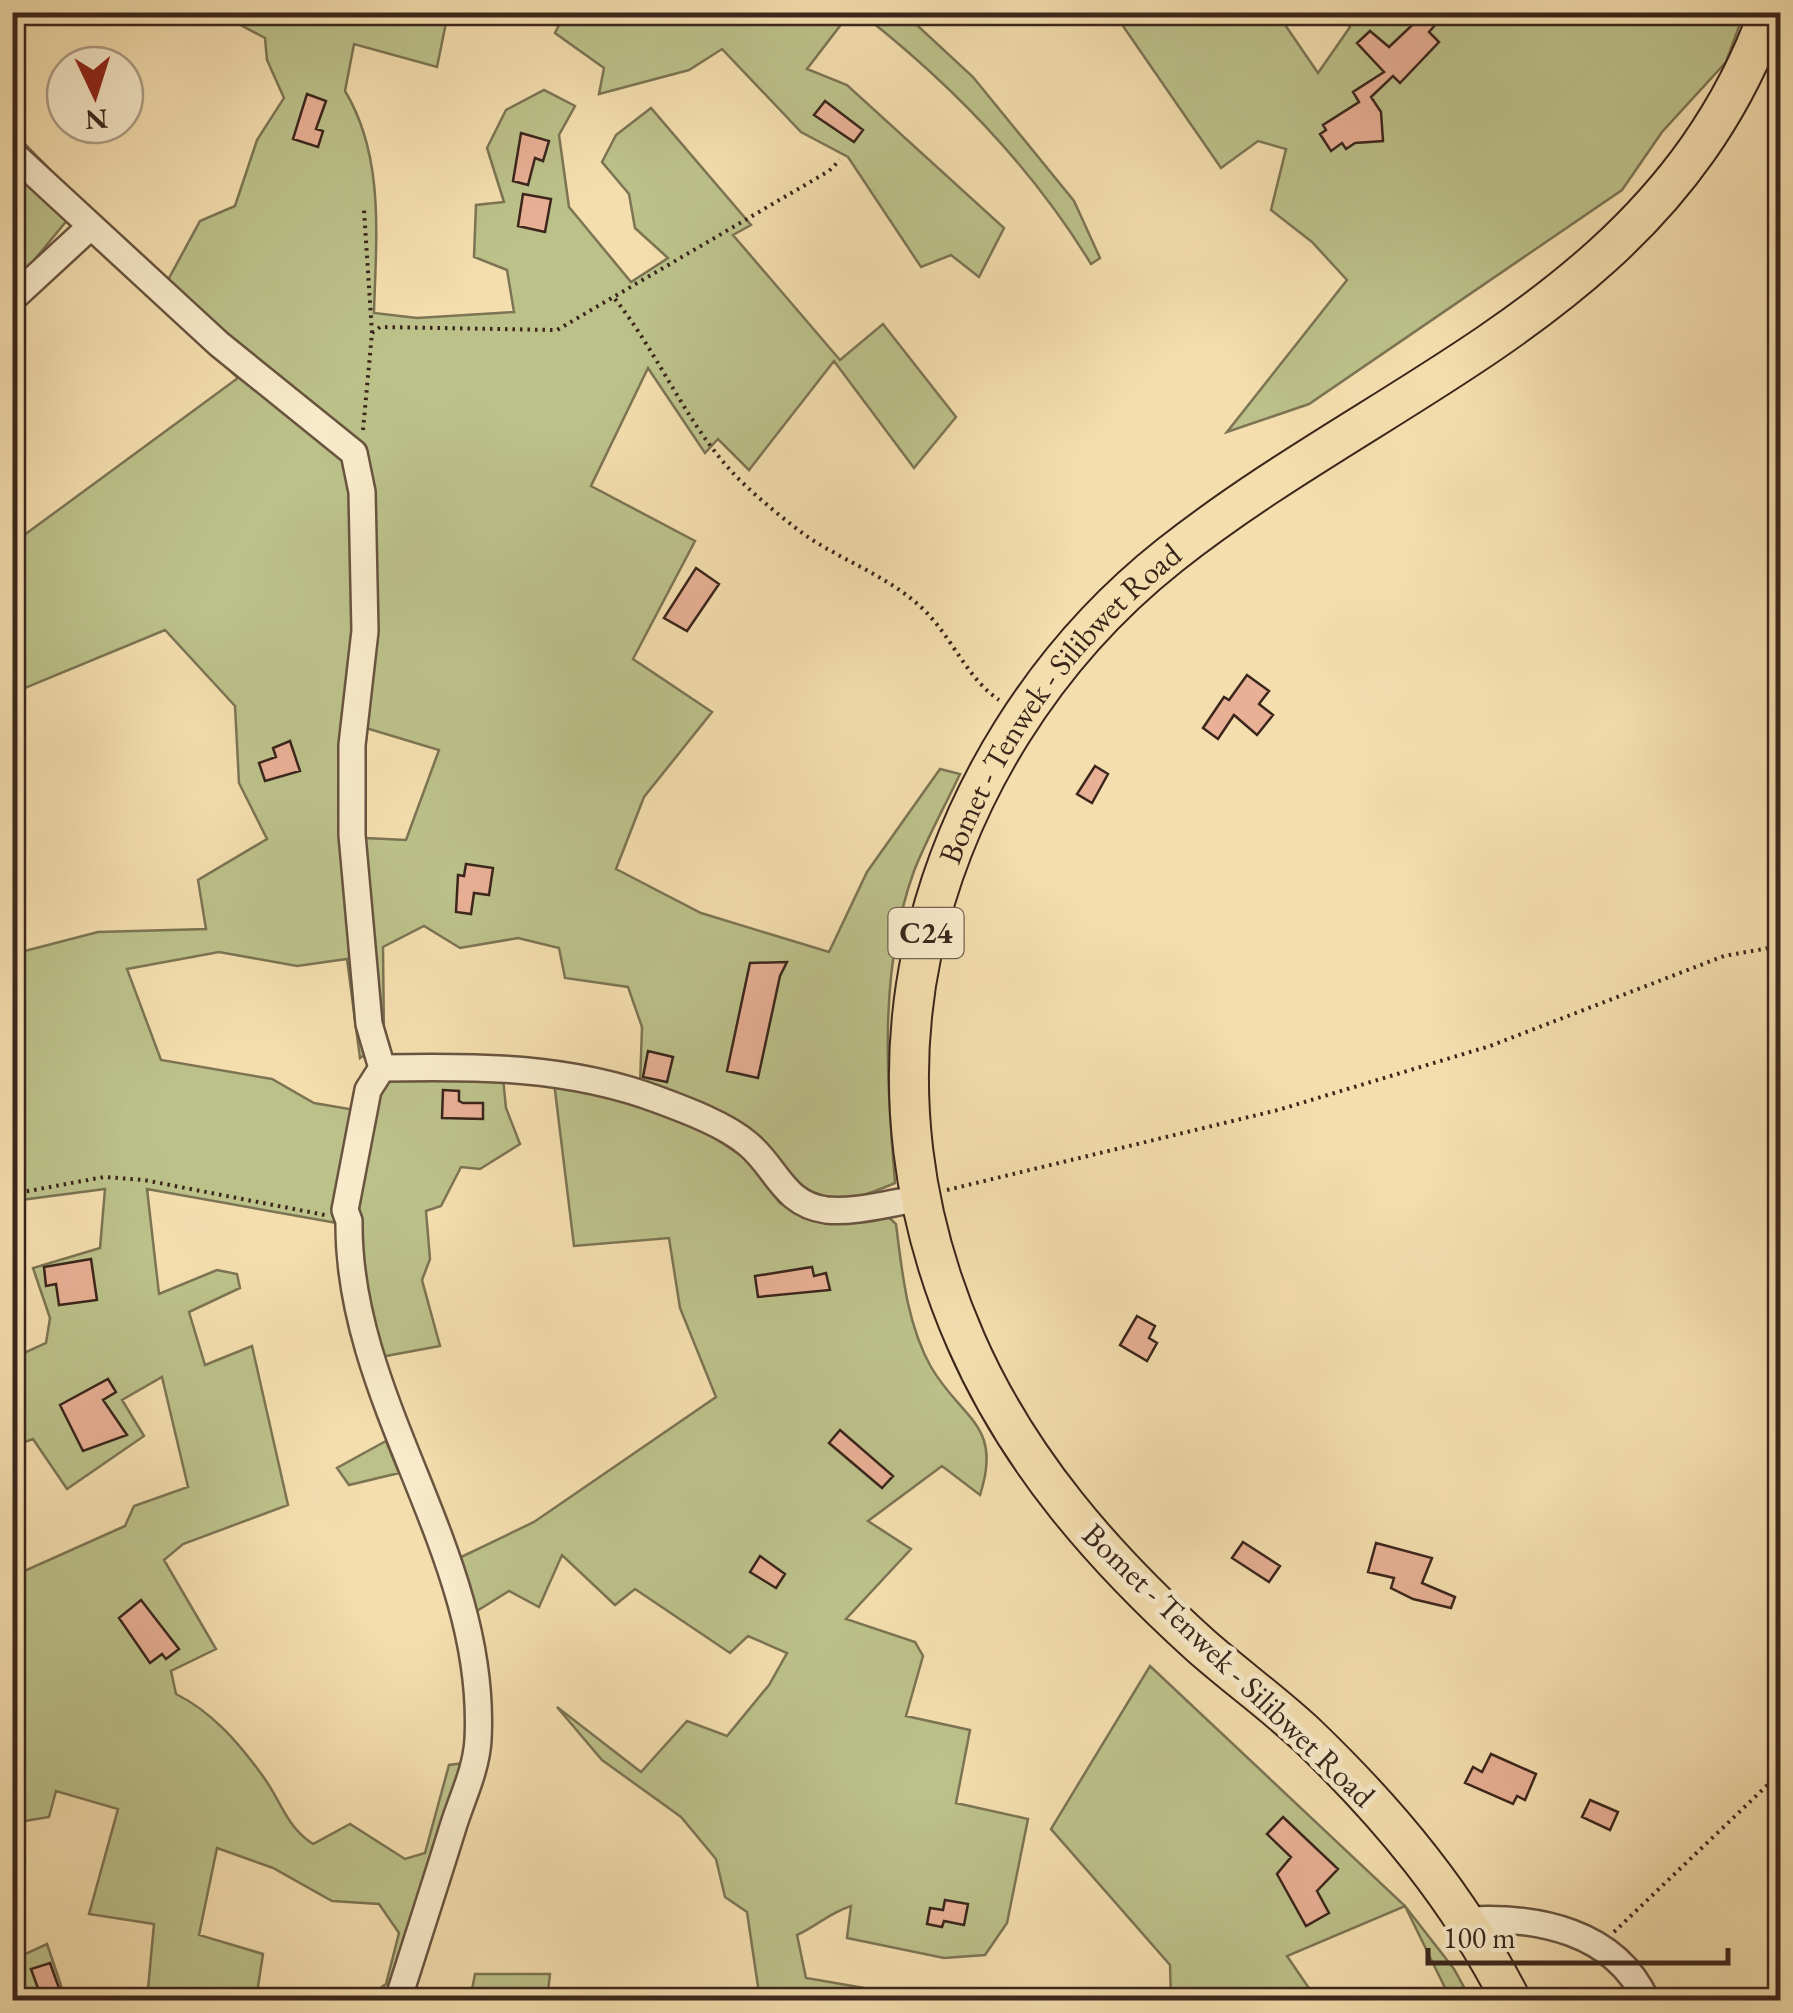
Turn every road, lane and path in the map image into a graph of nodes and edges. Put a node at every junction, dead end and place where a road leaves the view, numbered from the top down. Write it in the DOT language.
graph roads {
  1 [pos="1769,29"];
  2 [pos="12,153"];
  3 [pos="840,160"];
  4 [pos="364,210"];
  5 [pos="90,227"];
  6 [pos="12,299"];
  7 [pos="615,299"];
  8 [pos="372,333"];
  9 [pos="354,453"];
  10 [pos="1022,715"];
  11 [pos="1780,946"];
  12 [pos="382,1068"];
  13 [pos="12,1194"];
  14 [pos="917,1199"];
  15 [pos="350,1221"];
  16 [pos="1780,1773"];
  17 [pos="1467,1920"];
  18 [pos="1602,1943"];
  19 [pos="398,2000"];
  20 [pos="1510,2000"];
  21 [pos="1646,2000"];
  1 -- 10 [label="main road, Bomet - Tenwek - Silibwet Road / C24"];
  2 -- 5 [label="street"];
  3 -- 7 [label="path"];
  4 -- 8 [label="path"];
  5 -- 6 [label="street"];
  5 -- 9 [label="street"];
  7 -- 8 [label="path"];
  7 -- 10 [label="path"];
  8 -- 9 [label="path"];
  9 -- 12 [label="street"];
  10 -- 14 [label="main road, Bomet - Tenwek - Silibwet Road / C24"];
  11 -- 14 [label="path"];
  12 -- 14 [label="street"];
  12 -- 15 [label="street"];
  13 -- 15 [label="path"];
  14 -- 17 [label="main road, Bomet - Tenwek - Silibwet Road / C24"];
  15 -- 19 [label="street"];
  16 -- 18 [label="path"];
  17 -- 18 [label="street"];
  17 -- 20 [label="main road, Bomet - Tenwek - Silibwet Road / C24"];
  18 -- 21 [label="street"];
}
